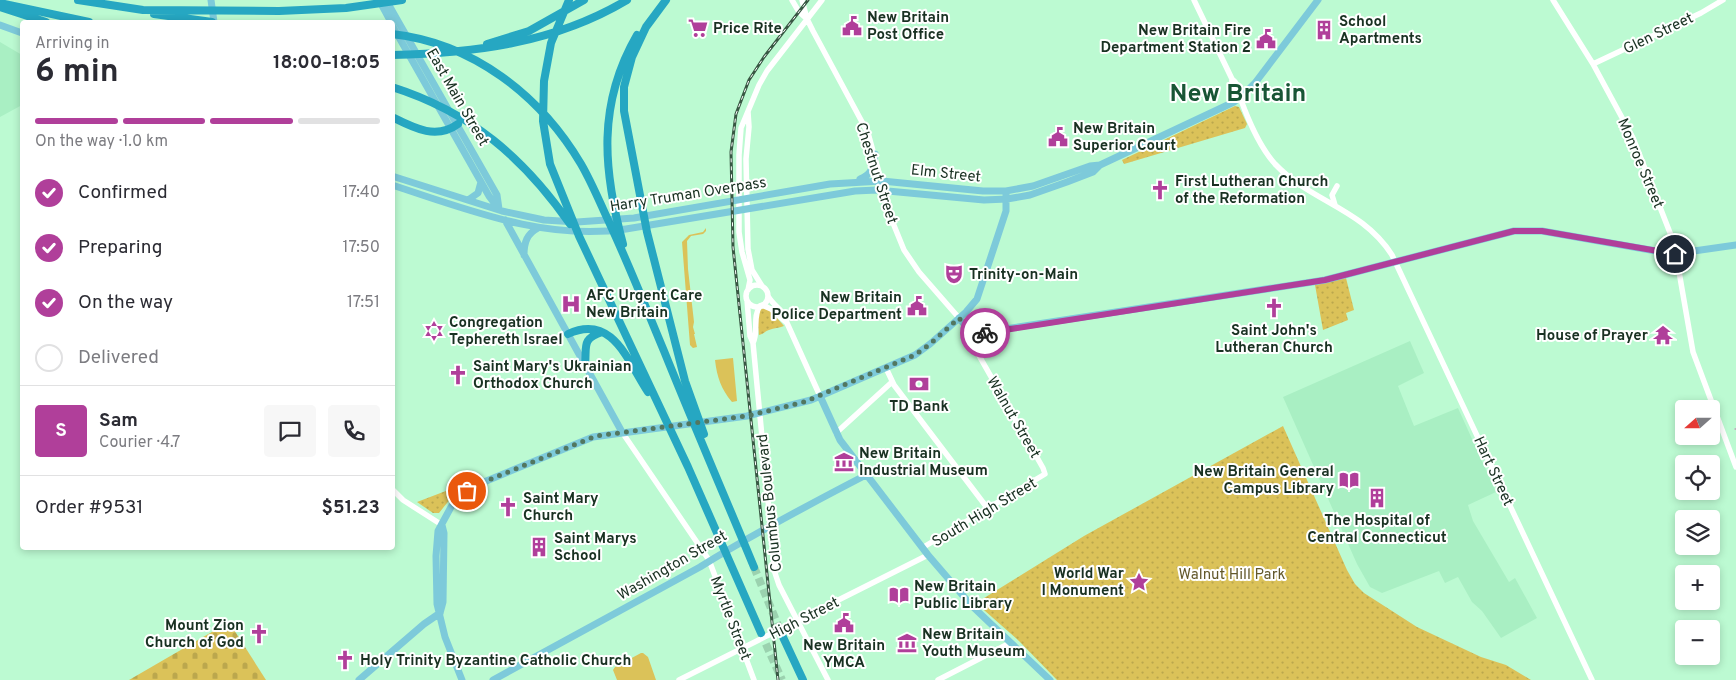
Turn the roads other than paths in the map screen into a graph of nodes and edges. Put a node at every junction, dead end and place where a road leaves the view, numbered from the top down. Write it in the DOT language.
graph roads {
  1 [pos="78,0"];
  2 [pos="211,0"];
  3 [pos="378,0"];
  4 [pos="386,0"];
  5 [pos="402,0"];
  6 [pos="569,0"];
  7 [pos="584,0"];
  8 [pos="627,0"];
  9 [pos="664,0"];
  10 [pos="792,0"];
  11 [pos="802,0"];
  12 [pos="822,0"];
  13 [pos="1194,0"];
  14 [pos="1318,0"];
  15 [pos="1553,0"];
  16 [pos="1723,0"];
  17 [pos="0,3"];
  18 [pos="0,7"];
  19 [pos="137,10"];
  20 [pos="389,11"];
  21 [pos="807,19"];
  22 [pos="40,20"];
  23 [pos="80,20"];
  24 [pos="195,20"];
  25 [pos="213,20"];
  26 [pos="391,20"];
  27 [pos="0,25"];
  28 [pos="395,29"];
  29 [pos="20,31"];
  30 [pos="395,34"];
  31 [pos="454,52"];
  32 [pos="395,56"];
  33 [pos="1593,64"];
  34 [pos="395,88"];
  35 [pos="1240,98"];
  36 [pos="748,111"];
  37 [pos="395,118"];
  38 [pos="456,126"];
  39 [pos="874,154"];
  40 [pos="395,177"];
  41 [pos="882,181"];
  42 [pos="481,182"];
  43 [pos="855,182"];
  44 [pos="395,186"];
  45 [pos="1337,186"];
  46 [pos="1037,188"];
  47 [pos="885,190"];
  48 [pos="974,190"];
  49 [pos="1006,191"];
  50 [pos="959,197"];
  51 [pos="1007,199"];
  52 [pos="468,200"];
  53 [pos="1336,205"];
  54 [pos="500,210"];
  55 [pos="644,216"];
  56 [pos="506,221"];
  57 [pos="747,222"];
  58 [pos="645,225"];
  59 [pos="739,225"];
  60 [pos="538,228"];
  61 [pos="579,236"];
  62 [pos="1736,245"];
  63 [pos="1676,254"];
  64 [pos="524,255"];
  65 [pos="1396,262"];
  66 [pos="629,265"];
  67 [pos="762,286"];
  68 [pos="748,290"];
  69 [pos="768,296"];
  70 [pos="747,300"];
  71 [pos="761,306"];
  72 [pos="959,318"];
  73 [pos="787,322"];
  74 [pos="602,332"];
  75 [pos="972,332"];
  76 [pos="568,334"];
  77 [pos="753,343"];
  78 [pos="585,365"];
  79 [pos="886,368"];
  80 [pos="892,382"];
  81 [pos="820,396"];
  82 [pos="658,404"];
  83 [pos="760,413"];
  84 [pos="622,432"];
  85 [pos="836,433"];
  86 [pos="712,468"];
  87 [pos="1736,468"];
  88 [pos="1044,474"];
  89 [pos="866,475"];
  90 [pos="395,492"];
  91 [pos="988,509"];
  92 [pos="442,524"];
  93 [pos="770,526"];
  94 [pos="922,548"];
  95 [pos="928,556"];
  96 [pos="709,560"];
  97 [pos="754,567"];
  98 [pos="440,613"];
  99 [pos="798,621"];
  100 [pos="761,633"];
  101 [pos="782,635"];
  102 [pos="1010,643"];
  103 [pos="742,648"];
  104 [pos="359,680"];
  105 [pos="462,680"];
  106 [pos="493,680"];
  107 [pos="679,680"];
  108 [pos="754,680"];
  109 [pos="803,680"];
  110 [pos="828,680"];
  111 [pos="938,680"];
  112 [pos="1050,680"];
  113 [pos="1592,680"];
  1 -- 19 [label="highway"];
  2 -- 25 [label="main road"];
  3 -- 20 [label="main road, East Main Street"];
  4 -- 20 [label="main road, East Main Street"];
  5 -- 19 [label="highway"];
  6 -- 61 [label="highway"];
  7 -- 31 [label="highway"];
  8 -- 31 [label="highway"];
  9 -- 55 [label="highway"];
  9 -- 66 [label="highway"];
  10 -- 21 [label="street, Chestnut Street"];
  11 -- 21 [label="street, Chestnut Street"];
  12 -- 21 [label="street"];
  13 -- 35 [label="street, Hart Street"];
  14 -- 35 [label="main road"];
  15 -- 33 [label="street, Monroe Street"];
  16 -- 33 [label="street, Glen Street"];
  17 -- 23 [label="highway"];
  18 -- 22 [label="highway"];
  19 -- 24 [label="highway"];
  20 -- 26 [label="main road, East Main Street"];
  20 -- 38 [label="main road, East Main Street"];
  21 -- 36 [label="street"];
  21 -- 39 [label="street, Chestnut Street"];
  27 -- 29 [label="main road"];
  28 -- 38 [label="main road, East Main Street"];
  30 -- 66 [label="highway"];
  31 -- 32 [label="highway"];
  33 -- 63 [label="street, Monroe Street"];
  34 -- 61 [label="highway"];
  35 -- 46 [label="main road"];
  35 -- 53 [label="street, Hart Street"];
  36 -- 57 [label="street"];
  36 -- 59 [label="street"];
  37 -- 38 [label="highway"];
  38 -- 42 [label="main road, East Main Street"];
  38 -- 54 [label="main road, East Main Street"];
  39 -- 41 [label="street, Chestnut Street"];
  39 -- 43 [label="main road"];
  40 -- 52 [label="main road, Harry Truman Overpass"];
  41 -- 43 [label="main road, Harry Truman Overpass"];
  41 -- 47 [label="street, Chestnut Street"];
  41 -- 48 [label="main road, Elm Street"];
  42 -- 52 [label="main road"];
  42 -- 54 [label="main road, East Main Street"];
  43 -- 55 [label="main road, Harry Truman Overpass"];
  44 -- 56 [label="main road, Harry Truman Overpass"];
  45 -- 53 [label="street"];
  46 -- 49 [label="main road, Elm Street"];
  46 -- 51 [label="main road, Elm Street"];
  47 -- 50 [label="main road, Elm Street"];
  47 -- 58 [label="main road, Harry Truman Overpass"];
  47 -- 72 [label="street, Chestnut Street"];
  48 -- 49 [label="main road, Elm Street"];
  48 -- 50 [label="main road"];
  49 -- 51 [label="main road"];
  50 -- 51 [label="main road, Elm Street"];
  51 -- 72 [label="main road"];
  52 -- 54 [label="main road, Harry Truman Overpass"];
  53 -- 65 [label="street, Hart Street"];
  54 -- 55 [label="main road, Harry Truman Overpass"];
  54 -- 56 [label="main road, East Main Street"];
  55 -- 58 [label="highway"];
  56 -- 60 [label="main road, Harry Truman Overpass"];
  56 -- 64 [label="main road, East Main Street"];
  57 -- 59 [label="street"];
  57 -- 67 [label="street"];
  58 -- 60 [label="main road, Harry Truman Overpass"];
  58 -- 86 [label="highway"];
  59 -- 68 [label="street"];
  60 -- 64 [label="main road"];
  61 -- 82 [label="highway"];
  62 -- 63 [label="main road"];
  63 -- 65 [label="main road"];
  63 -- 87 [label="street, Monroe Street"];
  64 -- 76 [label="main road, East Main Street"];
  65 -- 75 [label="main road"];
  65 -- 113 [label="street, Hart Street"];
  66 -- 86 [label="highway"];
  67 -- 68 [label="street"];
  67 -- 69 [label="street"];
  68 -- 70 [label="street"];
  69 -- 71 [label="street"];
  69 -- 73 [label="street"];
  70 -- 71 [label="street"];
  70 -- 77 [label="street, Columbus Boulevard"];
  71 -- 73 [label="street"];
  71 -- 77 [label="street, Columbus Boulevard"];
  72 -- 75 [label="main road"];
  72 -- 79 [label="main road"];
  73 -- 81 [label="street"];
  74 -- 76 [label="highway"];
  74 -- 78 [label="highway"];
  74 -- 82 [label="highway"];
  75 -- 88 [label="street, Walnut Street"];
  76 -- 78 [label="main road, East Main Street"];
  77 -- 83 [label="street, Columbus Boulevard"];
  78 -- 84 [label="main road, East Main Street"];
  79 -- 80 [label="street"];
  79 -- 81 [label="main road"];
  80 -- 85 [label="street"];
  80 -- 91 [label="street"];
  81 -- 83 [label="main road"];
  81 -- 85 [label="main road"];
  82 -- 100 [label="highway"];
  83 -- 84 [label="main road"];
  83 -- 93 [label="street, Columbus Boulevard"];
  84 -- 92 [label="main road"];
  84 -- 96 [label="street, Myrtle Street"];
  85 -- 89 [label="main road"];
  86 -- 97 [label="highway"];
  88 -- 91 [label="street, South High Street"];
  89 -- 93 [label="main road, Washington Street"];
  89 -- 94 [label="main road"];
  90 -- 92 [label="street"];
  91 -- 94 [label="street, South High Street"];
  92 -- 98 [label="main road"];
  93 -- 96 [label="main road, Washington Street"];
  93 -- 99 [label="street, Columbus Boulevard"];
  94 -- 95 [label="main road"];
  95 -- 99 [label="street, High Street"];
  95 -- 102 [label="main road"];
  96 -- 103 [label="street, Myrtle Street"];
  96 -- 106 [label="main road, Washington Street"];
  98 -- 104 [label="main road"];
  98 -- 105 [label="main road"];
  99 -- 103 [label="street, High Street"];
  99 -- 110 [label="street, Columbus Boulevard"];
  101 -- 109 [label="highway"];
  102 -- 111 [label="street"];
  102 -- 112 [label="main road"];
  103 -- 107 [label="street, High Street"];
  103 -- 108 [label="street, Myrtle Street"];
}
